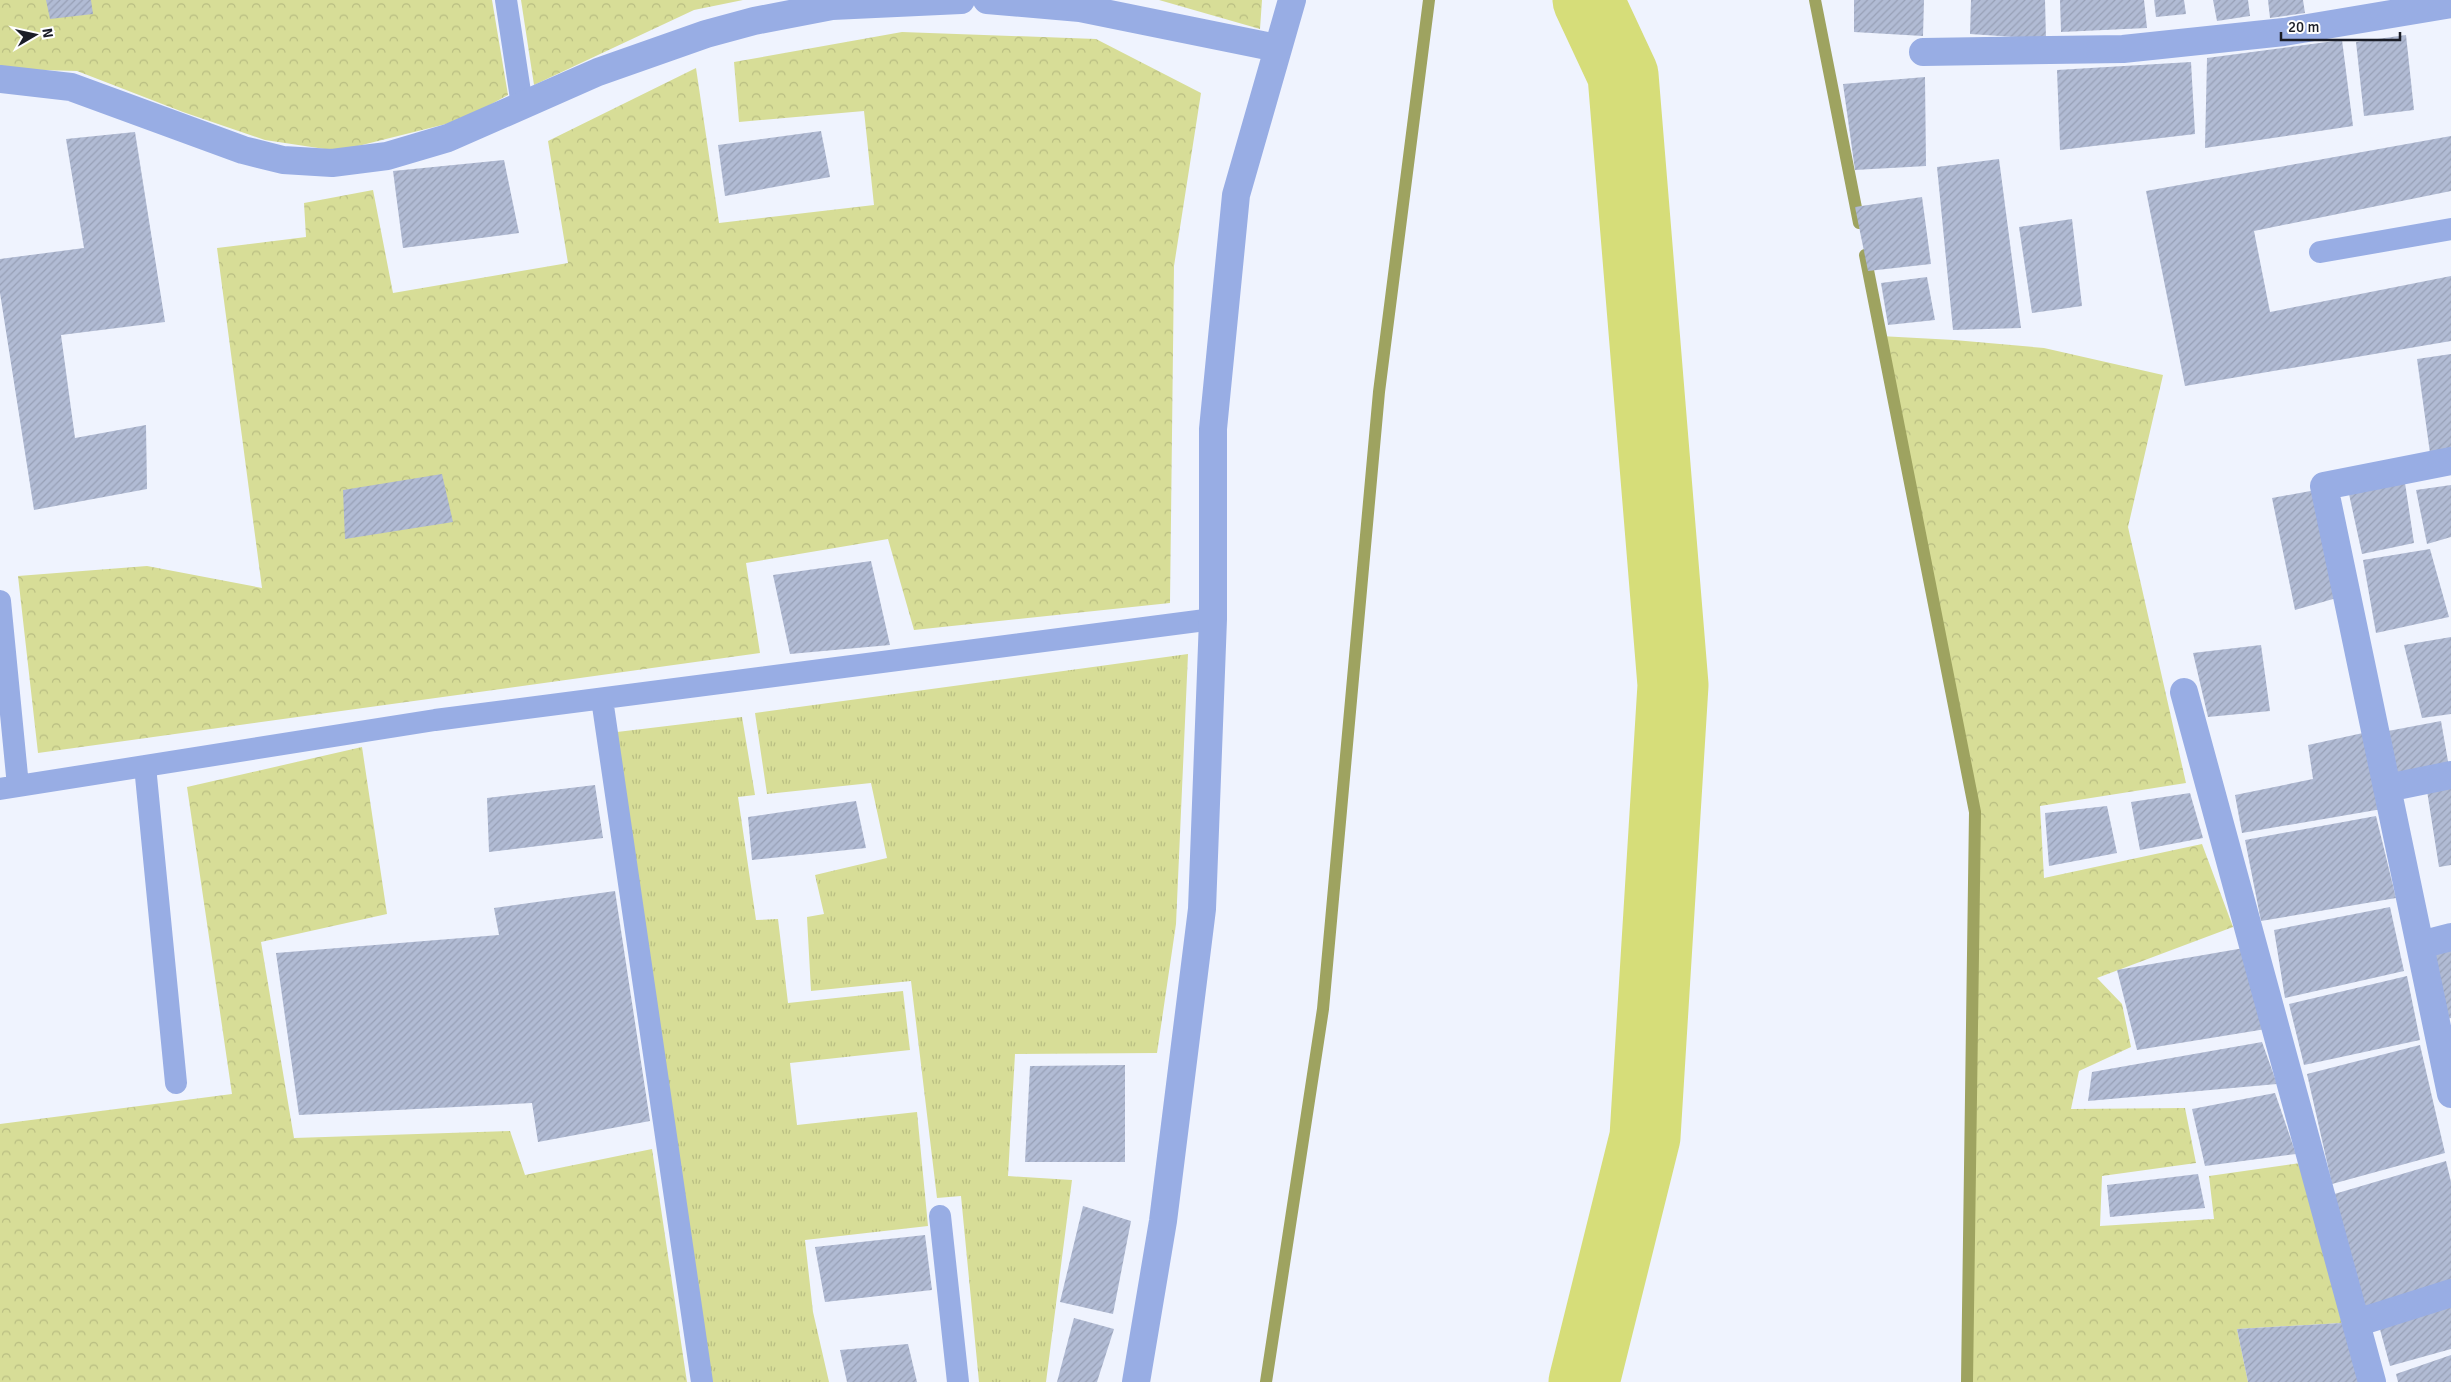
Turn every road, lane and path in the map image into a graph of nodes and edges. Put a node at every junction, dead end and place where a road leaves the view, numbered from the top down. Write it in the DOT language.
graph roads {
  1 [pos="506,0"];
  2 [pos="962,0"];
  3 [pos="987,0"];
  4 [pos="1292,0"];
  5 [pos="2451,4"];
  6 [pos="1277,48"];
  7 [pos="1923,52"];
  8 [pos="0,79"];
  9 [pos="522,105"];
  10 [pos="2451,229"];
  11 [pos="2320,252"];
  12 [pos="2451,461"];
  13 [pos="0,601"];
  14 [pos="1213,619"];
  15 [pos="2184,692"];
  16 [pos="602,699"];
  17 [pos="145,766"];
  18 [pos="2451,775"];
  19 [pos="9,788"];
  20 [pos="2387,788"];
  21 [pos="2451,937"];
  22 [pos="2420,944"];
  23 [pos="176,1083"];
  24 [pos="2451,1094"];
  25 [pos="940,1216"];
  26 [pos="2451,1293"];
  27 [pos="2356,1323"];
  28 [pos="702,1382"];
  29 [pos="958,1382"];
  30 [pos="1136,1382"];
  31 [pos="2372,1382"];
  1 -- 9 [label="lane"];
  2 -- 9 [label="street"];
  3 -- 6 [label="street"];
  4 -- 6 [label="street"];
  5 -- 7 [label="street"];
  6 -- 14 [label="street"];
  8 -- 9 [label="street"];
  10 -- 11 [label="lane"];
  12 -- 20 [label="street"];
  13 -- 19 [label="lane"];
  14 -- 16 [label="lane"];
  14 -- 30 [label="street"];
  15 -- 27 [label="street"];
  16 -- 17 [label="lane"];
  16 -- 28 [label="lane"];
  17 -- 19 [label="lane"];
  17 -- 23 [label="lane"];
  18 -- 20 [label="street"];
  20 -- 22 [label="street"];
  21 -- 22 [label="street"];
  22 -- 24 [label="street"];
  25 -- 29 [label="lane"];
  26 -- 27 [label="street"];
  27 -- 31 [label="street"];
}
